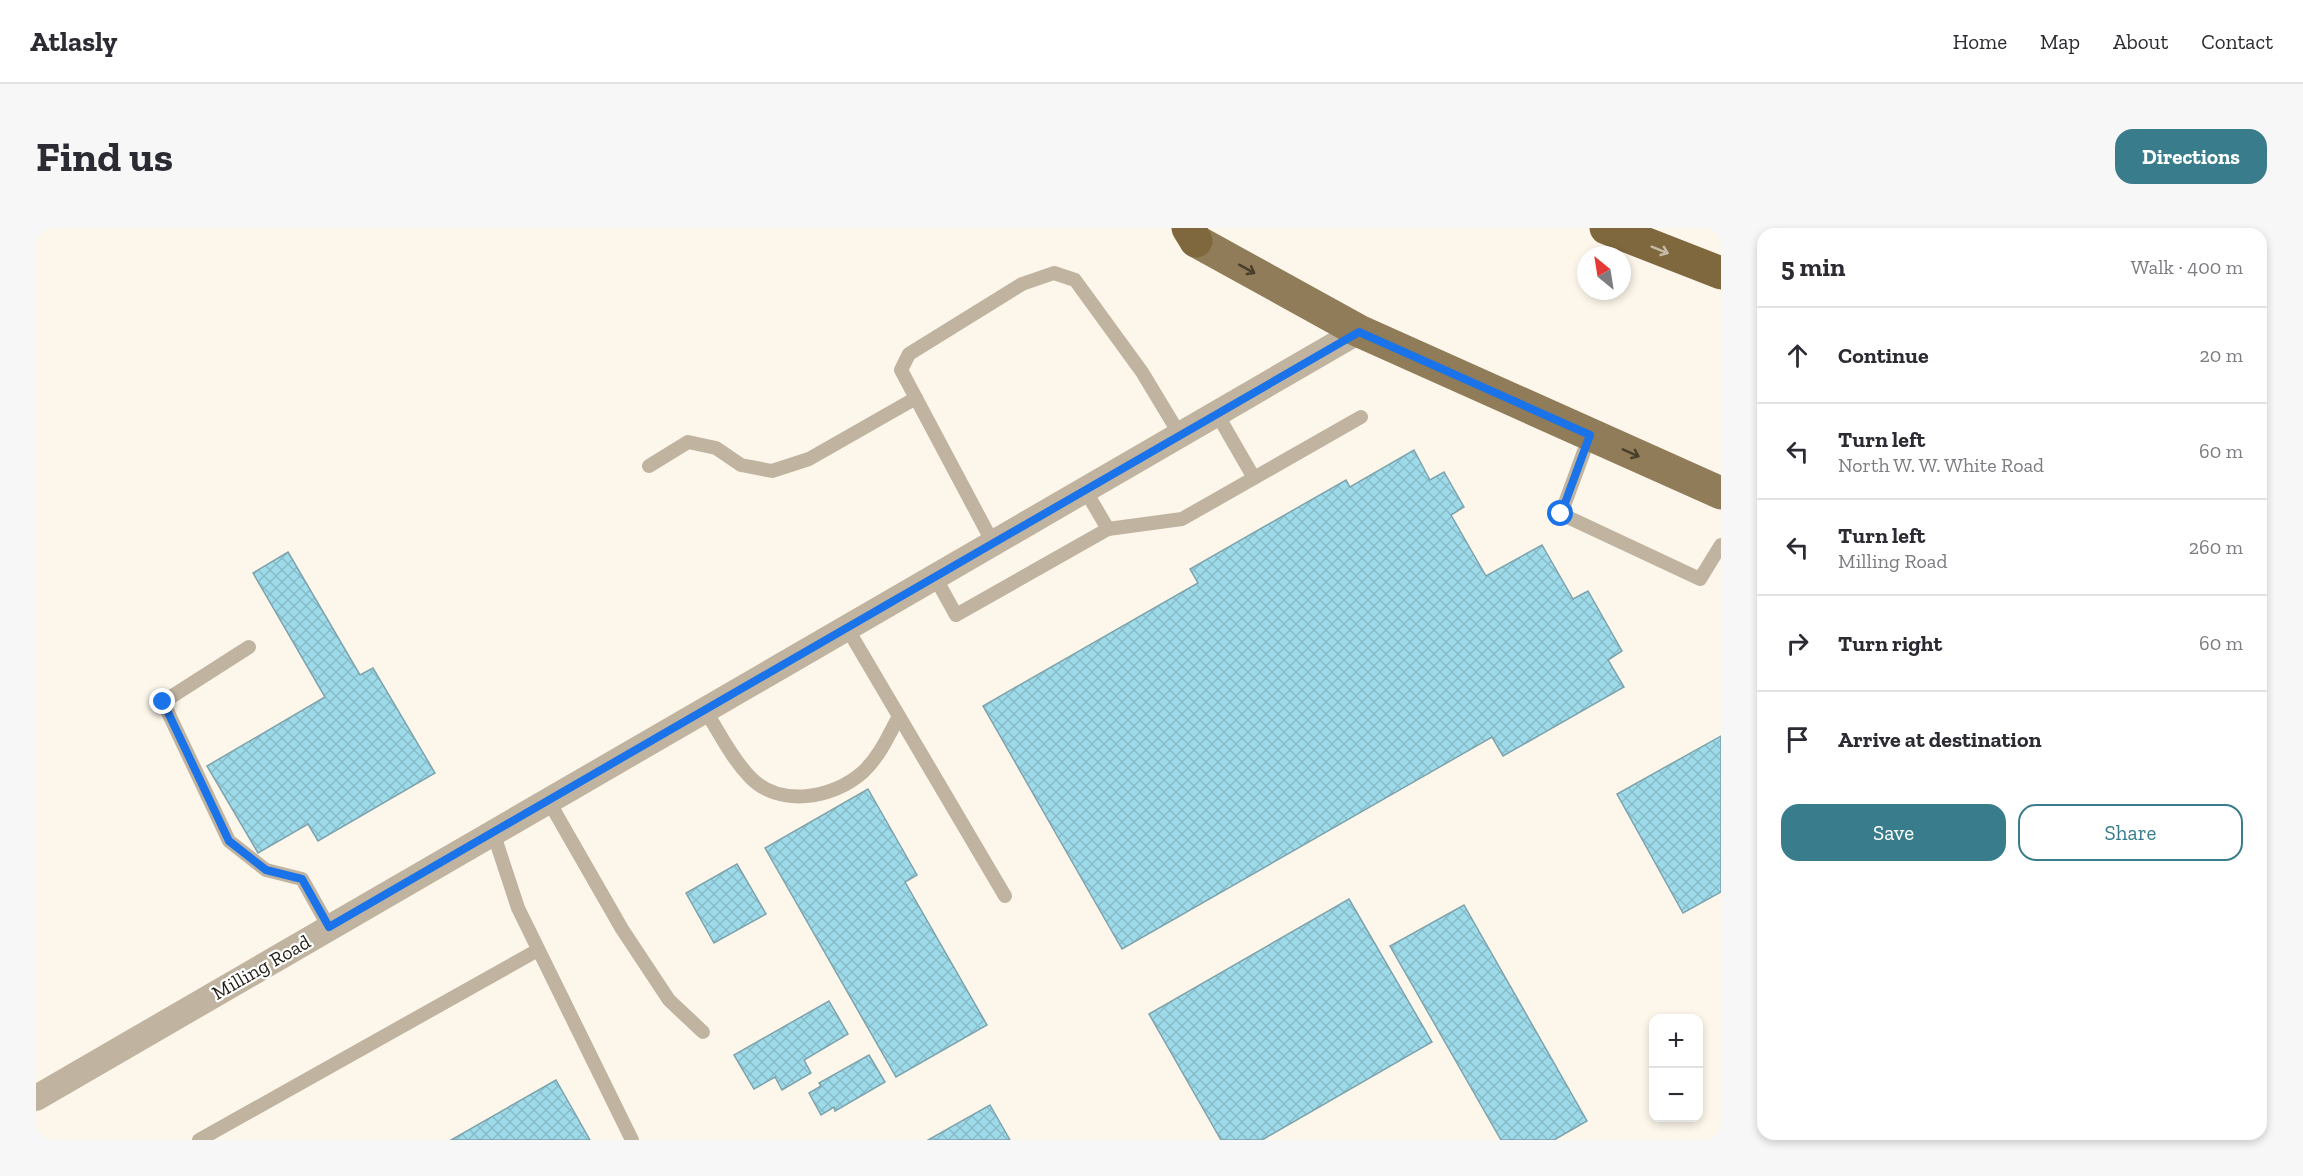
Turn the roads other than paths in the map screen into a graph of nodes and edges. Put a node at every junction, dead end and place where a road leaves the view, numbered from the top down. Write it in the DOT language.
graph roads {
  1 [pos="1606,228"];
  2 [pos="1192,235"];
  3 [pos="1721,273"];
  4 [pos="1359,332"];
  5 [pos="916,398"];
  6 [pos="1217,414"];
  7 [pos="1361,417"];
  8 [pos="1180,435"];
  9 [pos="1590,435"];
  10 [pos="649,466"];
  11 [pos="1254,478"];
  12 [pos="1085,490"];
  13 [pos="1721,493"];
  14 [pos="1108,529"];
  15 [pos="993,543"];
  16 [pos="1721,545"];
  17 [pos="934,577"];
  18 [pos="847,628"];
  19 [pos="249,647"];
  20 [pos="705,710"];
  21 [pos="898,718"];
  22 [pos="548,800"];
  23 [pos="493,832"];
  24 [pos="1005,896"];
  25 [pos="329,927"];
  26 [pos="538,950"];
  27 [pos="703,1032"];
  28 [pos="38,1094"];
  29 [pos="199,1140"];
  30 [pos="632,1140"];
  1 -- 3 [label="highway, one-way"];
  2 -- 4 [label="main road, one-way"];
  4 -- 6 [label="street, Milling Road"];
  4 -- 9 [label="main road"];
  5 -- 8 [label="lane"];
  5 -- 10 [label="lane"];
  5 -- 15 [label="lane"];
  6 -- 8 [label="street, Milling Road"];
  6 -- 11 [label="lane"];
  7 -- 11 [label="lane"];
  8 -- 12 [label="street, Milling Road"];
  9 -- 13 [label="main road, one-way"];
  9 -- 16 [label="lane"];
  11 -- 14 [label="lane"];
  12 -- 14 [label="lane"];
  12 -- 15 [label="street, Milling Road"];
  14 -- 17 [label="lane"];
  15 -- 17 [label="street, Milling Road"];
  17 -- 18 [label="street, Milling Road"];
  18 -- 20 [label="street, Milling Road"];
  18 -- 21 [label="lane"];
  19 -- 25 [label="lane"];
  20 -- 21 [label="lane"];
  20 -- 22 [label="street, Milling Road"];
  21 -- 24 [label="lane"];
  22 -- 23 [label="street, Milling Road"];
  22 -- 27 [label="lane"];
  23 -- 25 [label="street, Milling Road"];
  23 -- 26 [label="lane"];
  25 -- 28 [label="street, Milling Road"];
  26 -- 29 [label="lane"];
  26 -- 30 [label="lane"];
}
